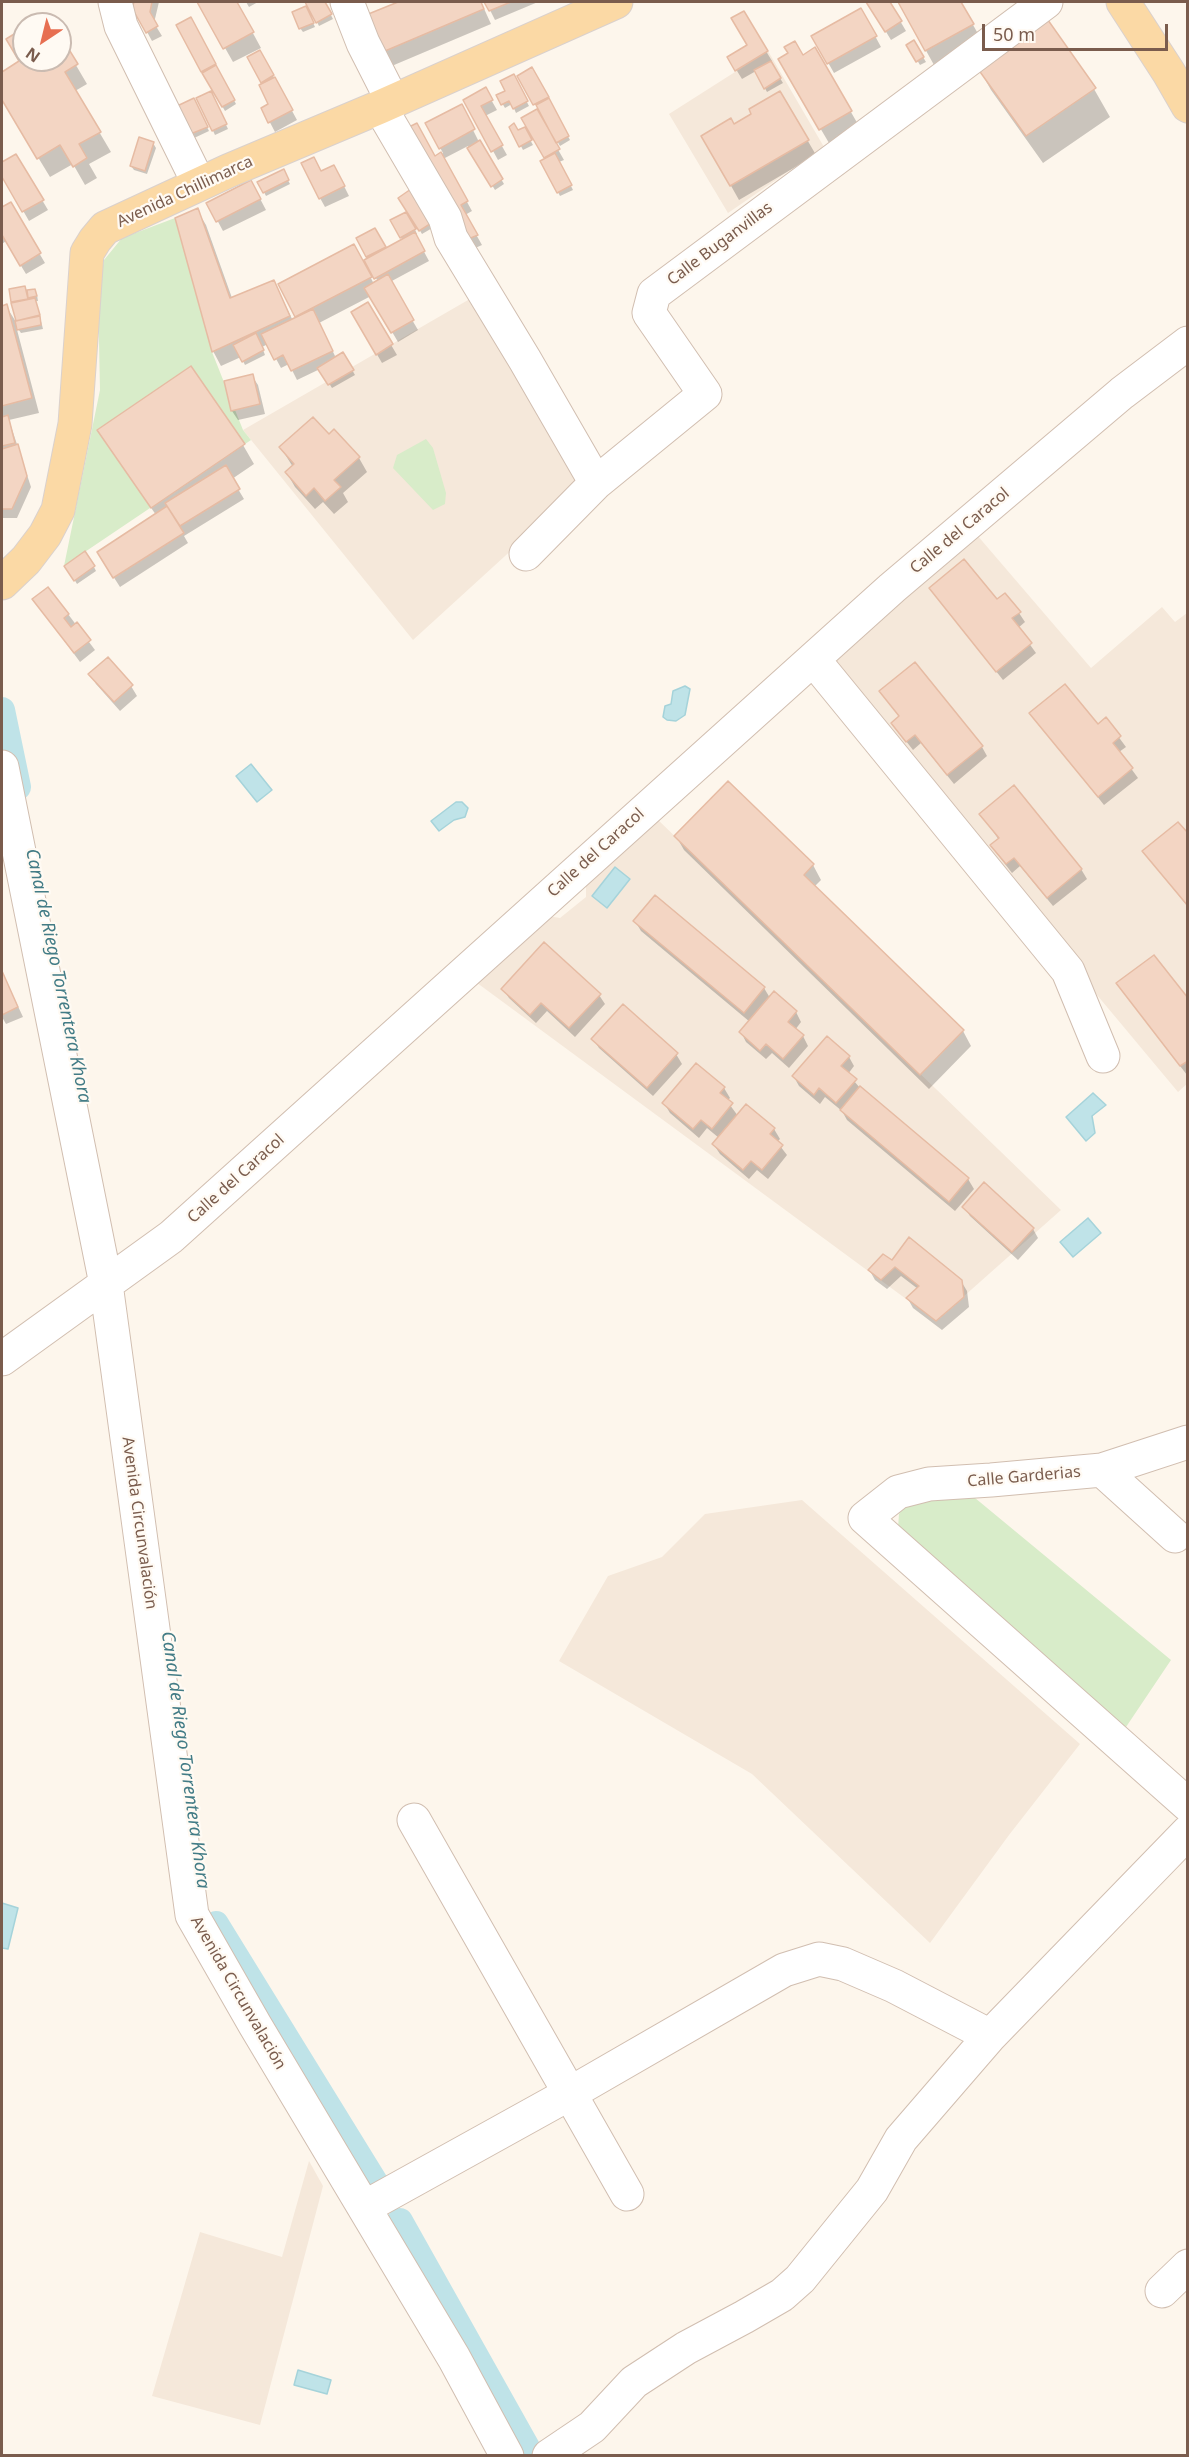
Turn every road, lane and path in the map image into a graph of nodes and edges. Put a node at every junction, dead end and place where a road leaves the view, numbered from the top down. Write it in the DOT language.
graph roads {
  1 [pos="115,2"];
  2 [pos="347,2"];
  3 [pos="616,2"];
  4 [pos="1046,2"];
  5 [pos="1123,2"];
  6 [pos="386,105"];
  7 [pos="1188,106"];
  8 [pos="199,184"];
  9 [pos="1188,343"];
  10 [pos="596,483"];
  11 [pos="526,554"];
  12 [pos="2,583"];
  13 [pos="813,659"];
  14 [pos="2,767"];
  15 [pos="1103,1056"];
  16 [pos="106,1284"];
  17 [pos="2,1359"];
  18 [pos="1188,1442"];
  19 [pos="1102,1470"];
  20 [pos="1175,1536"];
  21 [pos="1188,1805"];
  22 [pos="414,1820"];
  23 [pos="1188,1833"];
  24 [pos="990,2036"];
  25 [pos="569,2094"];
  26 [pos="627,2194"];
  27 [pos="365,2207"];
  28 [pos="1188,2266"];
  29 [pos="1162,2290"];
  30 [pos="507,2456"];
  31 [pos="549,2456"];
  1 -- 8 [label="street"];
  2 -- 6 [label="street"];
  3 -- 6 [label="main road, Avenida Chillimarca"];
  4 -- 10 [label="street, Calle Buganvillas"];
  5 -- 7 [label="main road"];
  6 -- 8 [label="main road, Avenida Chillimarca"];
  6 -- 10 [label="street"];
  8 -- 12 [label="main road, Avenida Chillimarca"];
  9 -- 13 [label="street, Calle del Caracol"];
  10 -- 11 [label="street, Calle Buganvillas"];
  13 -- 15 [label="street"];
  13 -- 16 [label="street, Calle del Caracol"];
  14 -- 16 [label="street, Avenida Circunvalación"];
  16 -- 17 [label="street, Calle del Caracol"];
  16 -- 27 [label="street, Avenida Circunvalación"];
  18 -- 19 [label="street, Calle Garderias"];
  19 -- 20 [label="street"];
  19 -- 21 [label="street, Calle Garderias"];
  22 -- 25 [label="street"];
  23 -- 24 [label="street"];
  24 -- 25 [label="street"];
  24 -- 31 [label="street"];
  25 -- 26 [label="street"];
  25 -- 27 [label="street"];
  27 -- 30 [label="street, Avenida Circunvalación"];
  28 -- 29 [label="street"];
}
